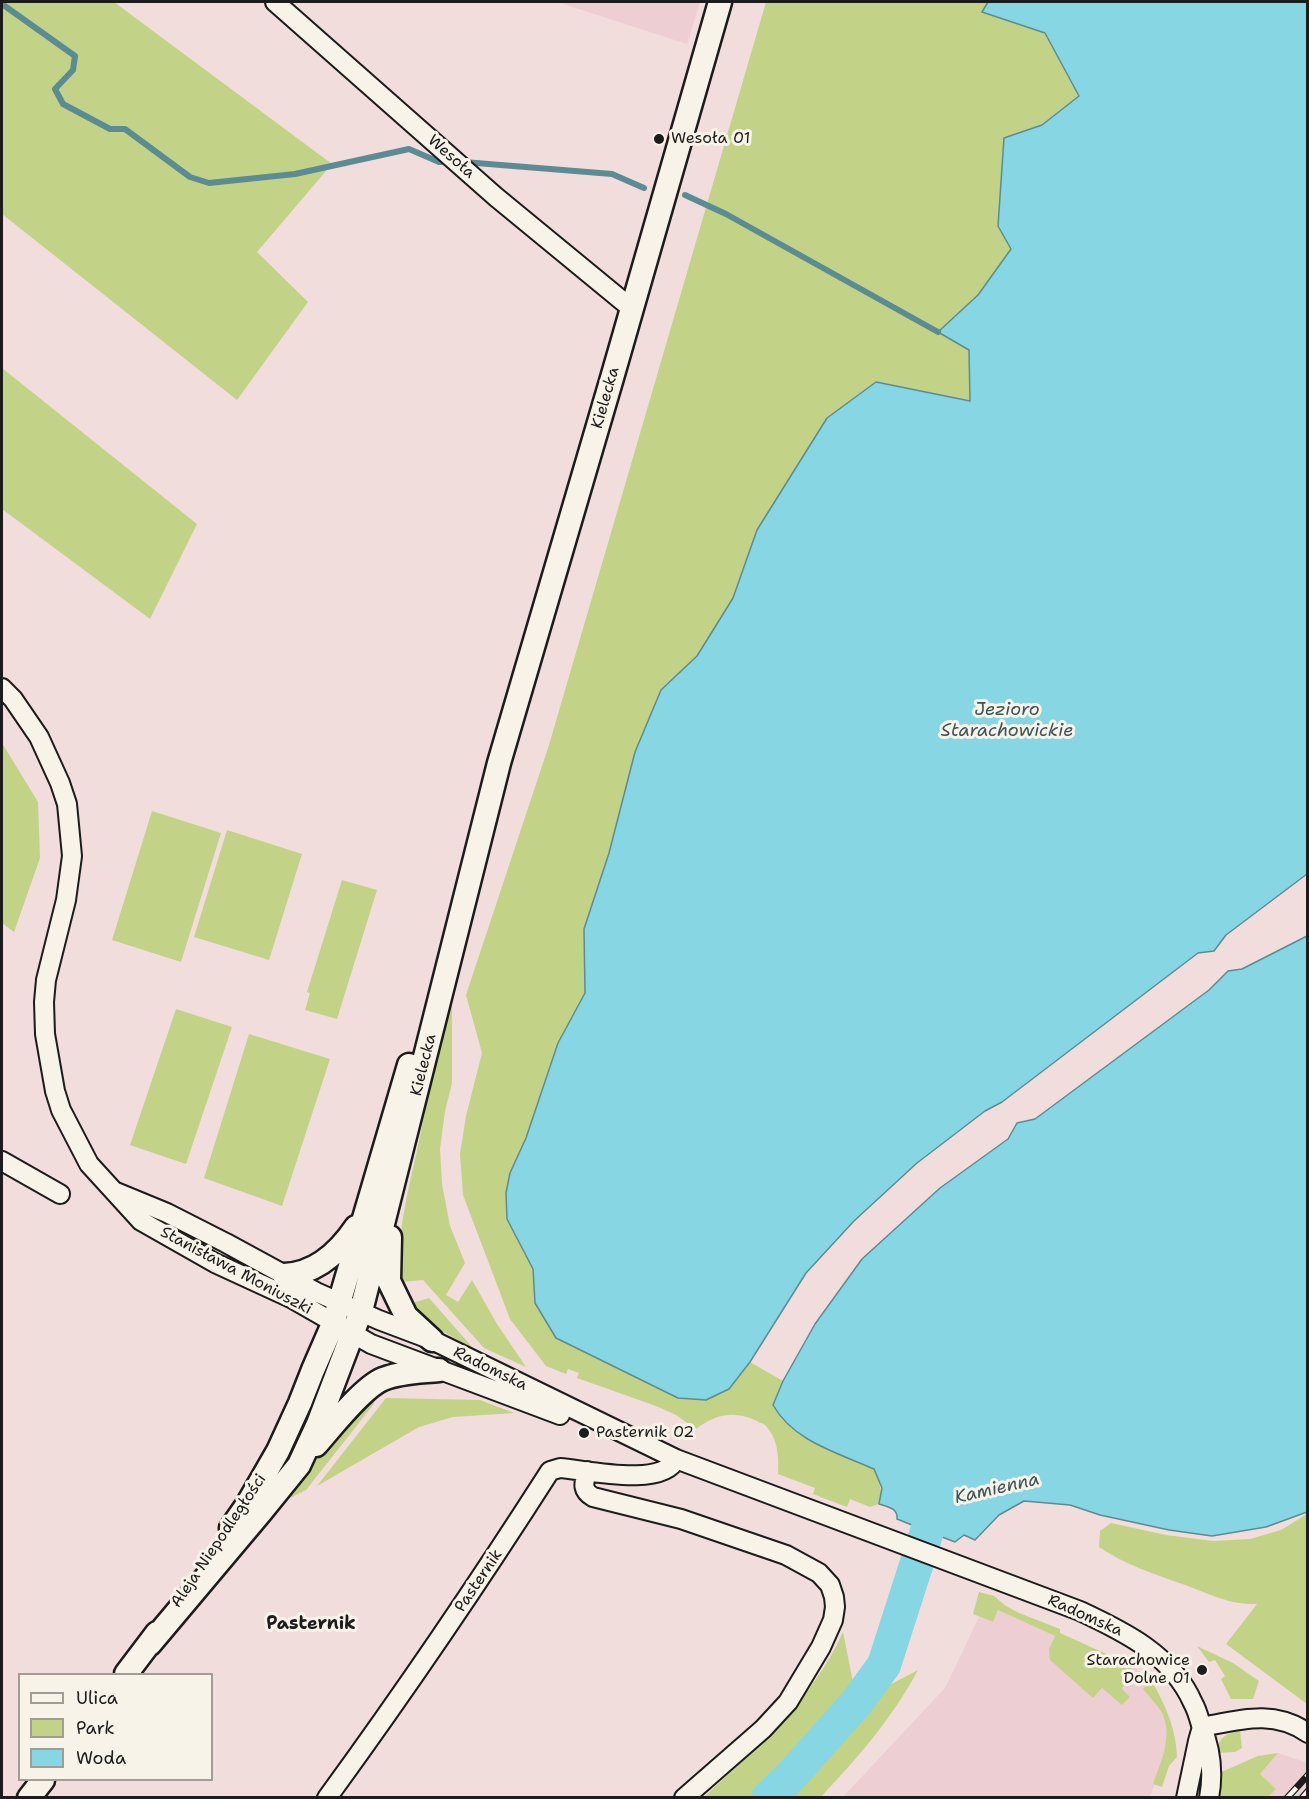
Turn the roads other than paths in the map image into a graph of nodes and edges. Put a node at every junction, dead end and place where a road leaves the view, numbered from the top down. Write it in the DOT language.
graph roads {
  1 [pos="275,2"];
  2 [pos="720,2"];
  3 [pos="631,308"];
  4 [pos="2,688"];
  5 [pos="491,794"];
  6 [pos="2,1161"];
  7 [pos="396,1175"];
  8 [pos="116,1192"];
  9 [pos="60,1194"];
  10 [pos="364,1216"];
  11 [pos="284,1275"];
  12 [pos="361,1311"];
  13 [pos="342,1320"];
  14 [pos="432,1340"];
  15 [pos="439,1370"];
  16 [pos="638,1442"];
  17 [pos="676,1459"];
  18 [pos="299,1464"];
  19 [pos="586,1471"];
  20 [pos="150,1644"];
  21 [pos="127,1673"];
  22 [pos="1202,1727"];
  23 [pos="1308,1733"];
  24 [pos="41,1781"];
  25 [pos="29,1797"];
  26 [pos="327,1797"];
  27 [pos="684,1797"];
  28 [pos="1186,1797"];
  29 [pos="1209,1797"];
  1 -- 3 [label="street, Wesoła"];
  2 -- 3 [label="main road, Kielecka"];
  3 -- 5 [label="main road, Kielecka"];
  4 -- 8 [label="street, Stanisława Moniuszki"];
  5 -- 7 [label="main road, Kielecka"];
  5 -- 10 [label="main road, Kielecka"];
  6 -- 9 [label="street"];
  7 -- 12 [label="main road, Kielecka"];
  7 -- 14 [label="main road"];
  8 -- 11 [label="street, Stanisława Moniuszki"];
  8 -- 13 [label="street, Stanisława Moniuszki"];
  10 -- 11 [label="main road"];
  10 -- 13 [label="main road, Kielecka"];
  11 -- 13 [label="street, Stanisława Moniuszki"];
  12 -- 13 [label="main road, Kielecka"];
  12 -- 14 [label="street, Radomska"];
  13 -- 15 [label="street, Radomska"];
  13 -- 18 [label="main road, Aleja Niepodległości"];
  13 -- 20 [label="main road, Aleja Niepodległości"];
  14 -- 16 [label="street, Radomska"];
  15 -- 16 [label="street, Radomska"];
  15 -- 18 [label="main road"];
  16 -- 17 [label="street, Radomska"];
  17 -- 19 [label="street, Pasternik"];
  17 -- 22 [label="street, Radomska"];
  18 -- 20 [label="main road, Aleja Niepodległości"];
  19 -- 26 [label="street, Pasternik"];
  19 -- 27 [label="street"];
  20 -- 21 [label="main road, Aleja Niepodległości"];
  22 -- 23 [label="street"];
  22 -- 28 [label="street"];
  22 -- 29 [label="street, Radomska"];
  24 -- 25 [label="main road"];
}
